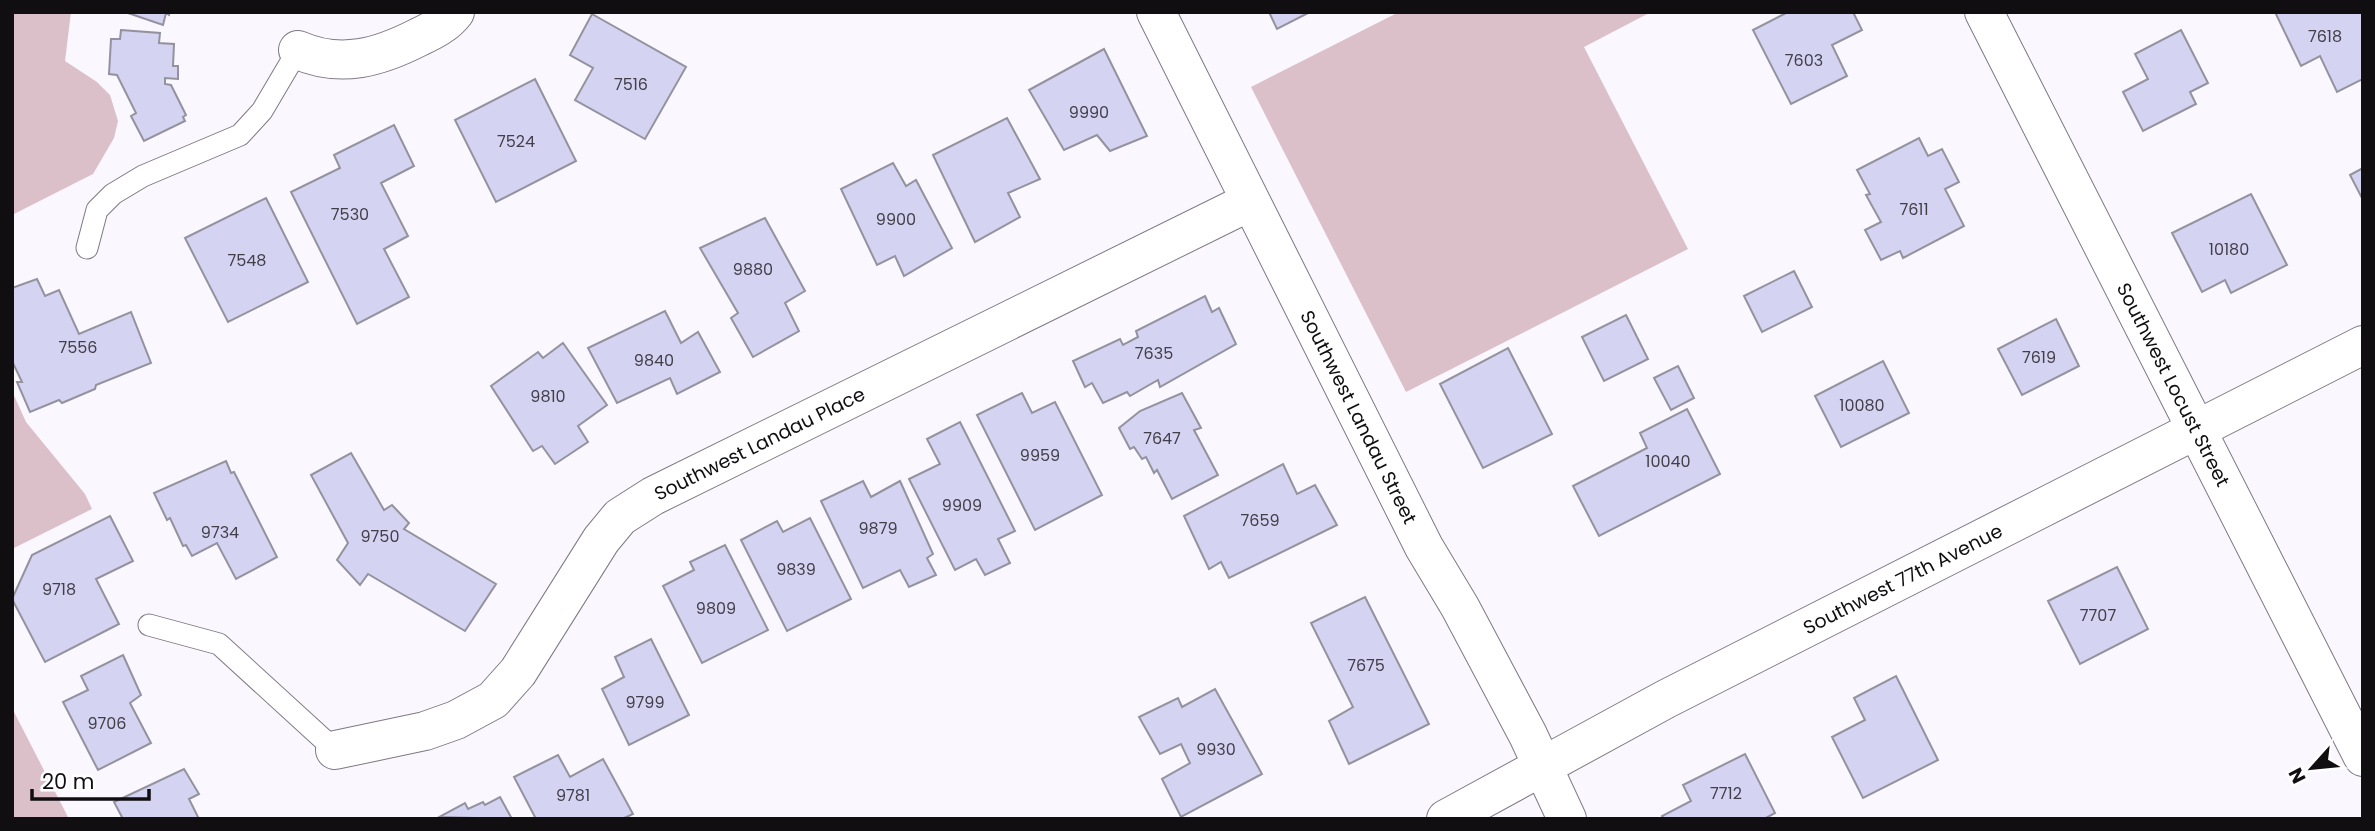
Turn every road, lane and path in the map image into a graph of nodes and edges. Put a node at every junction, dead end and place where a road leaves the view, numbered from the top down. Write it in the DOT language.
graph roads {
  1 [pos="455,12"];
  2 [pos="1156,12"];
  3 [pos="1984,12"];
  4 [pos="298,50"];
  5 [pos="1250,202"];
  6 [pos="87,248"];
  7 [pos="2363,345"];
  8 [pos="2196,429"];
  9 [pos="149,625"];
  10 [pos="335,750"];
  11 [pos="2363,757"];
  12 [pos="1544,767"];
  13 [pos="1446,819"];
  14 [pos="1567,819"];
  1 -- 4 [label="street"];
  2 -- 5 [label="street, Southwest Landau Street"];
  3 -- 8 [label="street, Southwest Locust Street"];
  4 -- 6 [label="lane"];
  5 -- 10 [label="street, Southwest Landau Place"];
  5 -- 12 [label="street, Southwest Landau Street"];
  7 -- 8 [label="street, Southwest 77th Avenue"];
  8 -- 11 [label="street, Southwest Locust Street"];
  8 -- 12 [label="street, Southwest 77th Avenue"];
  9 -- 10 [label="lane"];
  12 -- 13 [label="street, Southwest 77th Avenue"];
  12 -- 14 [label="street, Southwest Landau Street"];
}
